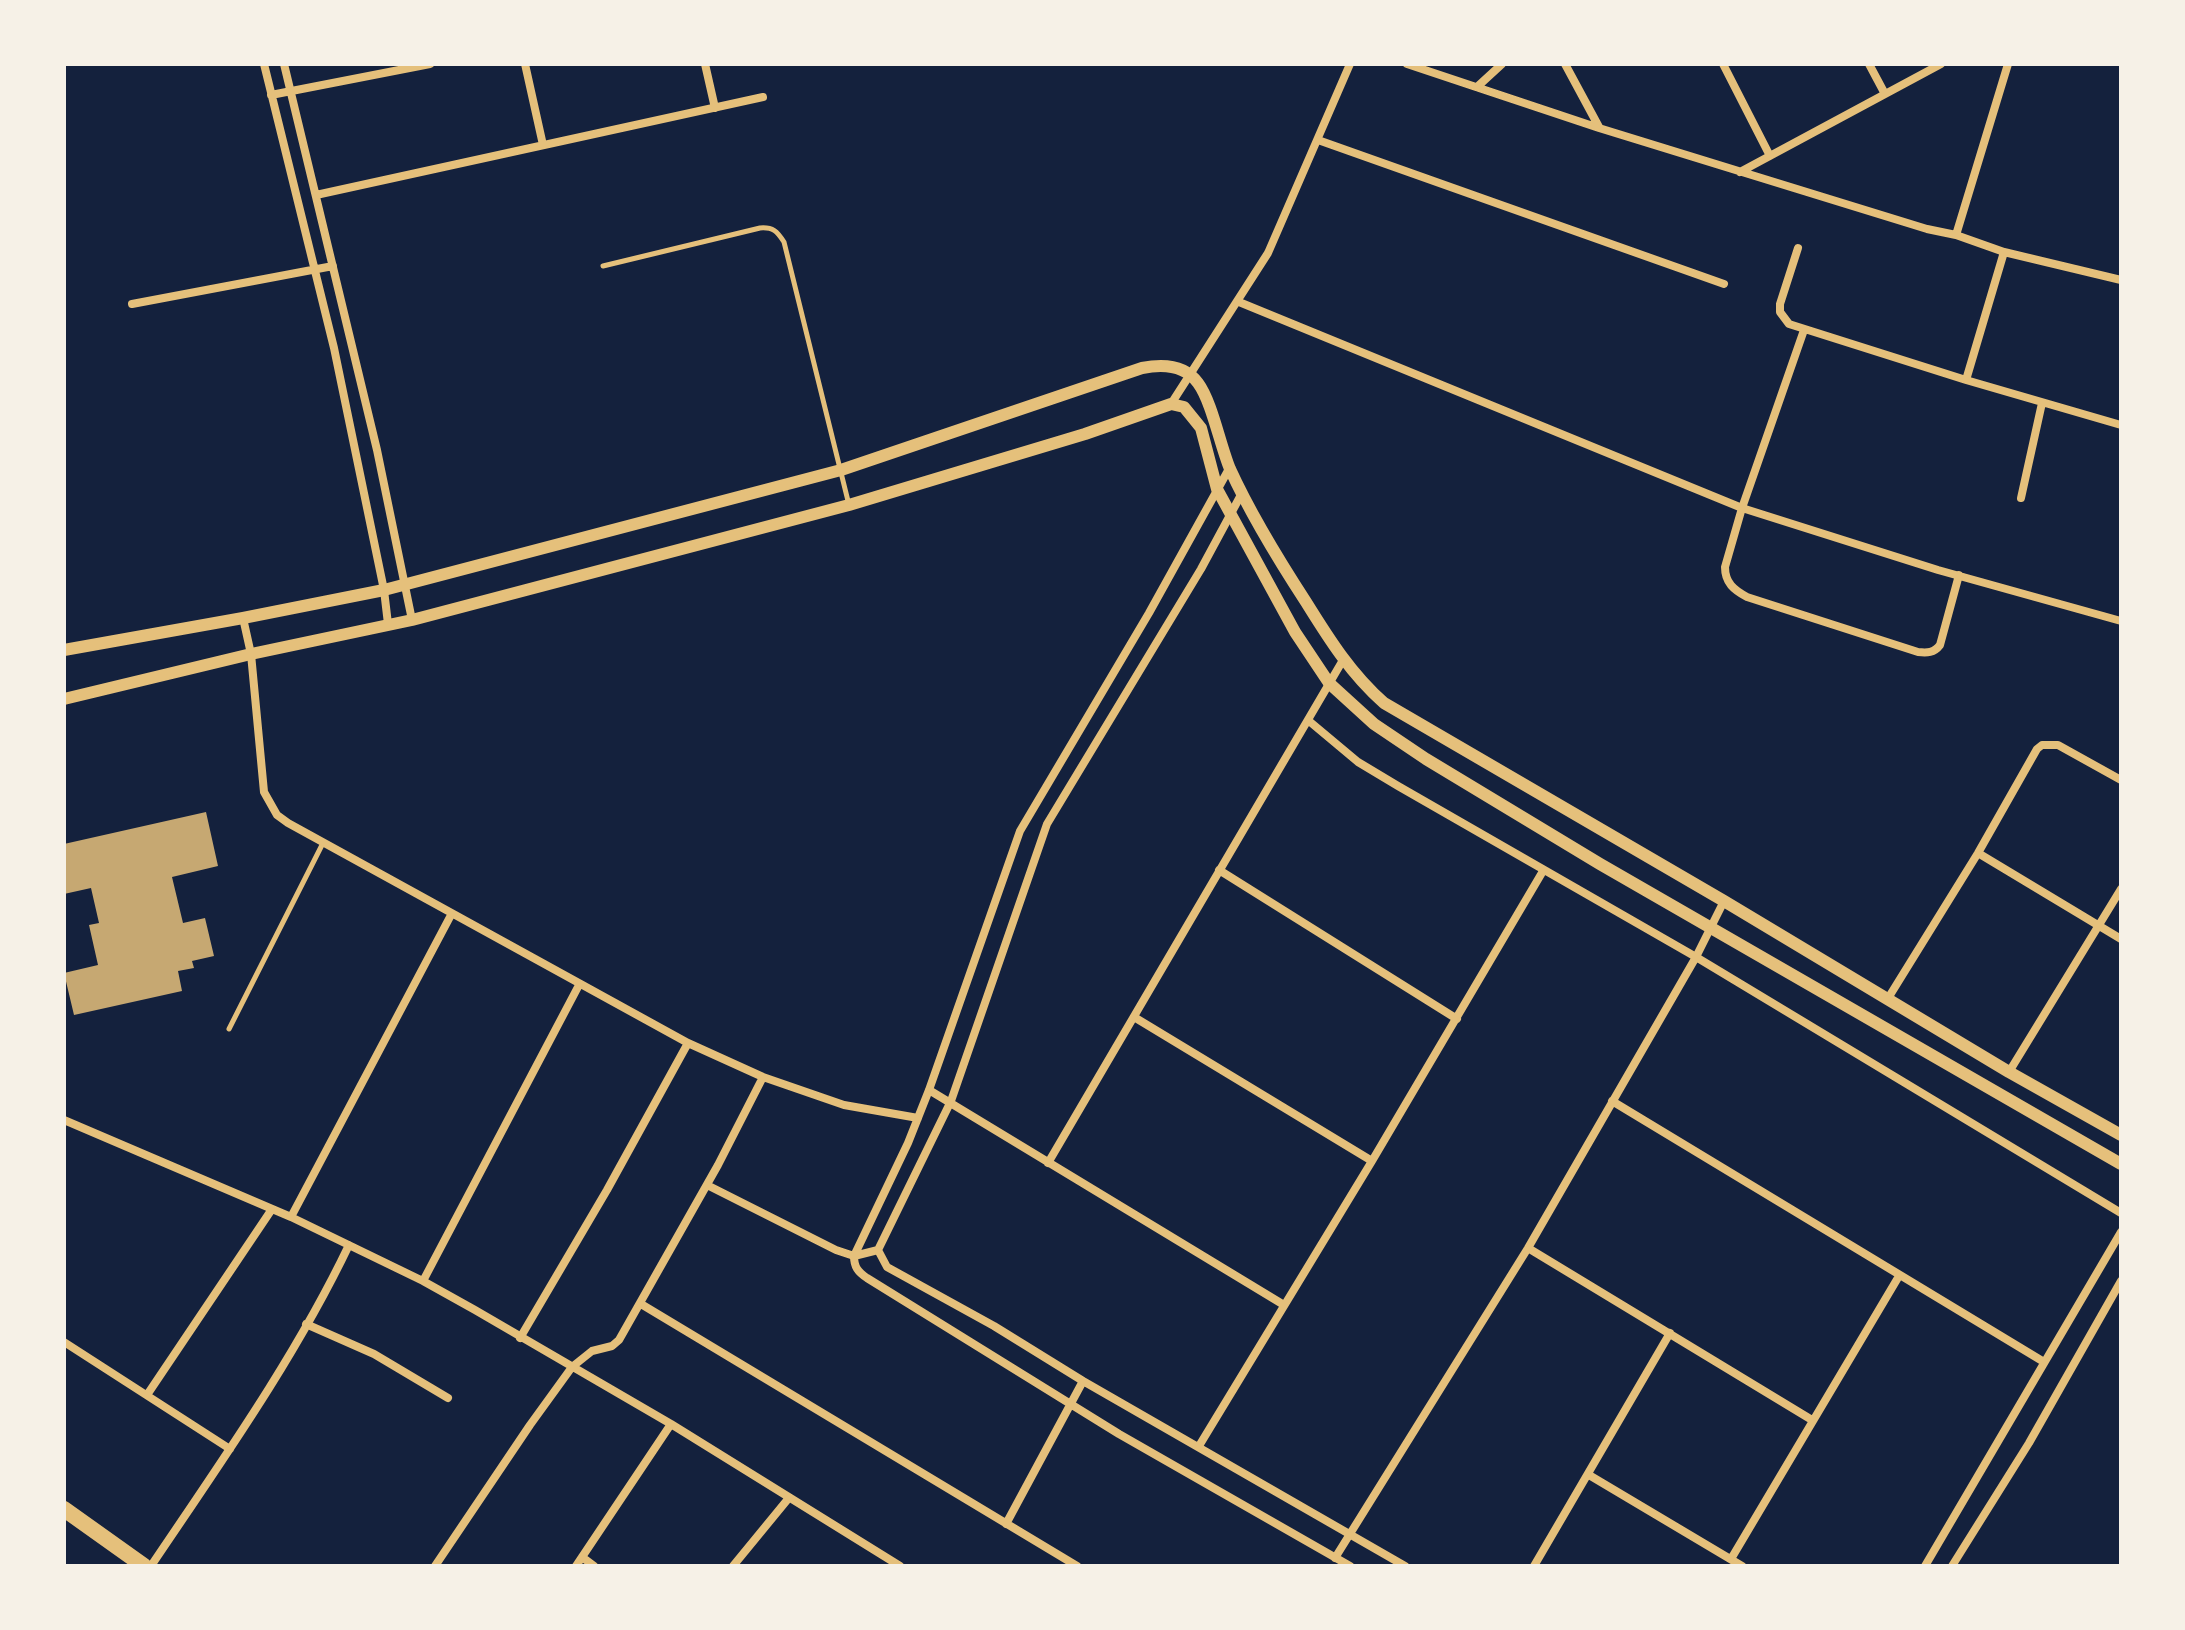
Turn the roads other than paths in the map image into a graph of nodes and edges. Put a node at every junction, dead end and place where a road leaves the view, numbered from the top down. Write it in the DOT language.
graph roads {
  1 [pos="264,64"];
  2 [pos="284,64"];
  3 [pos="430,64"];
  4 [pos="525,64"];
  5 [pos="705,64"];
  6 [pos="1350,64"];
  7 [pos="1407,64"];
  8 [pos="1502,64"];
  9 [pos="1565,64"];
  10 [pos="1723,64"];
  11 [pos="1869,64"];
  12 [pos="1941,64"];
  13 [pos="2008,64"];
  14 [pos="1477,87"];
  15 [pos="290,91"];
  16 [pos="1885,94"];
  17 [pos="271,95"];
  18 [pos="763,97"];
  19 [pos="715,108"];
  20 [pos="1599,128"];
  21 [pos="1318,140"];
  22 [pos="543,145"];
  23 [pos="1770,156"];
  24 [pos="1740,172"];
  25 [pos="316,195"];
  26 [pos="1956,235"];
  27 [pos="1798,248"];
  28 [pos="2004,252"];
  29 [pos="333,266"];
  30 [pos="603,266"];
  31 [pos="313,270"];
  32 [pos="2121,280"];
  33 [pos="1724,284"];
  34 [pos="1239,302"];
  35 [pos="132,304"];
  36 [pos="1804,330"];
  37 [pos="1190,374"];
  38 [pos="1966,380"];
  39 [pos="2042,403"];
  40 [pos="1171,404"];
  41 [pos="2121,425"];
  42 [pos="1230,467"];
  43 [pos="841,470"];
  44 [pos="1217,489"];
  45 [pos="1242,493"];
  46 [pos="2021,498"];
  47 [pos="849,505"];
  48 [pos="1742,508"];
  49 [pos="1230,516"];
  50 [pos="1959,575"];
  51 [pos="404,584"];
  52 [pos="384,590"];
  53 [pos="243,618"];
  54 [pos="412,620"];
  55 [pos="2121,621"];
  56 [pos="388,624"];
  57 [pos="64,650"];
  58 [pos="251,654"];
  59 [pos="1343,660"];
  60 [pos="1329,683"];
  61 [pos="64,699"];
  62 [pos="1309,721"];
  63 [pos="2121,780"];
  64 [pos="323,843"];
  65 [pos="1978,853"];
  66 [pos="1219,870"];
  67 [pos="1543,871"];
  68 [pos="2121,889"];
  69 [pos="1724,901"];
  70 [pos="451,915"];
  71 [pos="2100,926"];
  72 [pos="1711,928"];
  73 [pos="2121,939"];
  74 [pos="1696,957"];
  75 [pos="579,985"];
  76 [pos="1887,1000"];
  77 [pos="1134,1017"];
  78 [pos="1457,1019"];
  79 [pos="229,1029"];
  80 [pos="688,1043"];
  81 [pos="2009,1072"];
  82 [pos="763,1077"];
  83 [pos="929,1090"];
  84 [pos="951,1101"];
  85 [pos="1612,1101"];
  86 [pos="918,1118"];
  87 [pos="64,1120"];
  88 [pos="2121,1135"];
  89 [pos="1372,1161"];
  90 [pos="1048,1163"];
  91 [pos="2121,1164"];
  92 [pos="707,1185"];
  93 [pos="272,1209"];
  94 [pos="2121,1213"];
  95 [pos="291,1217"];
  96 [pos="2121,1232"];
  97 [pos="349,1245"];
  98 [pos="1528,1248"];
  99 [pos="878,1250"];
  100 [pos="854,1256"];
  101 [pos="1899,1276"];
  102 [pos="423,1281"];
  103 [pos="2121,1281"];
  104 [pos="641,1304"];
  105 [pos="1284,1305"];
  106 [pos="306,1324"];
  107 [pos="1670,1333"];
  108 [pos="520,1338"];
  109 [pos="64,1342"];
  110 [pos="2044,1362"];
  111 [pos="572,1367"];
  112 [pos="1083,1381"];
  113 [pos="147,1395"];
  114 [pos="448,1398"];
  115 [pos="1070,1405"];
  116 [pos="1812,1420"];
  117 [pos="671,1424"];
  118 [pos="1199,1446"];
  119 [pos="230,1449"];
  120 [pos="1589,1475"];
  121 [pos="788,1499"];
  122 [pos="64,1509"];
  123 [pos="1006,1524"];
  124 [pos="1350,1534"];
  125 [pos="582,1557"];
  126 [pos="1335,1558"];
  127 [pos="1731,1559"];
  128 [pos="894,1564"];
  129 [pos="144,1566"];
  130 [pos="151,1566"];
  131 [pos="435,1566"];
  132 [pos="576,1566"];
  133 [pos="594,1566"];
  134 [pos="733,1566"];
  135 [pos="1077,1566"];
  136 [pos="1350,1566"];
  137 [pos="1405,1566"];
  138 [pos="1534,1566"];
  139 [pos="1742,1566"];
  140 [pos="1925,1566"];
  141 [pos="1952,1566"];
  1 -- 17 [label="street"];
  2 -- 15 [label="street"];
  3 -- 15 [label="street"];
  4 -- 22 [label="street"];
  5 -- 19 [label="street"];
  6 -- 21 [label="street"];
  7 -- 14 [label="street"];
  8 -- 14 [label="street"];
  9 -- 20 [label="street"];
  10 -- 23 [label="street"];
  11 -- 16 [label="street"];
  12 -- 16 [label="street"];
  13 -- 26 [label="street"];
  14 -- 20 [label="street"];
  15 -- 17 [label="street"];
  15 -- 25 [label="street"];
  16 -- 23 [label="street"];
  17 -- 31 [label="street"];
  18 -- 19 [label="street"];
  19 -- 22 [label="street"];
  20 -- 24 [label="street"];
  21 -- 33 [label="street"];
  21 -- 34 [label="street"];
  22 -- 25 [label="street"];
  23 -- 24 [label="street"];
  24 -- 26 [label="street"];
  25 -- 29 [label="street"];
  26 -- 28 [label="street"];
  27 -- 36 [label="street"];
  28 -- 32 [label="street"];
  28 -- 38 [label="street"];
  29 -- 31 [label="street"];
  29 -- 51 [label="street"];
  30 -- 43 [label="lane"];
  31 -- 35 [label="street"];
  31 -- 52 [label="street"];
  34 -- 37 [label="street"];
  34 -- 48 [label="street"];
  36 -- 38 [label="street"];
  36 -- 48 [label="street"];
  37 -- 40 [label="street"];
  37 -- 42 [label="street"];
  37 -- 43 [label="street"];
  38 -- 39 [label="street"];
  39 -- 41 [label="street"];
  39 -- 46 [label="street"];
  40 -- 44 [label="street"];
  40 -- 47 [label="street"];
  42 -- 44 [label="street"];
  42 -- 45 [label="street"];
  43 -- 47 [label="lane"];
  43 -- 51 [label="street"];
  44 -- 49 [label="street"];
  44 -- 83 [label="street"];
  45 -- 49 [label="street"];
  45 -- 59 [label="street"];
  47 -- 54 [label="street"];
  48 -- 50 [label="street"];
  48 -- 50 [label="street"];
  49 -- 60 [label="street"];
  49 -- 84 [label="street"];
  50 -- 55 [label="street"];
  51 -- 52 [label="street"];
  51 -- 54 [label="street"];
  52 -- 53 [label="street"];
  52 -- 56 [label="street"];
  53 -- 57 [label="street"];
  53 -- 58 [label="street"];
  54 -- 56 [label="street"];
  56 -- 58 [label="street"];
  58 -- 61 [label="street"];
  58 -- 64 [label="street"];
  59 -- 60 [label="street"];
  59 -- 69 [label="street"];
  60 -- 62 [label="street"];
  60 -- 72 [label="street"];
  62 -- 66 [label="street"];
  62 -- 67 [label="street"];
  63 -- 65 [label="street"];
  64 -- 70 [label="street"];
  64 -- 79 [label="lane"];
  65 -- 71 [label="street"];
  65 -- 76 [label="street"];
  66 -- 77 [label="street"];
  66 -- 78 [label="street"];
  67 -- 74 [label="street"];
  67 -- 78 [label="street"];
  68 -- 71 [label="street"];
  69 -- 72 [label="street"];
  69 -- 76 [label="street"];
  70 -- 75 [label="street"];
  70 -- 95 [label="street"];
  71 -- 73 [label="street"];
  71 -- 81 [label="street"];
  72 -- 74 [label="street"];
  72 -- 91 [label="street"];
  74 -- 85 [label="street"];
  74 -- 94 [label="street"];
  75 -- 80 [label="street"];
  75 -- 102 [label="street"];
  76 -- 81 [label="street"];
  77 -- 89 [label="street"];
  77 -- 90 [label="street"];
  78 -- 89 [label="street"];
  80 -- 82 [label="street"];
  80 -- 108 [label="street"];
  81 -- 88 [label="street"];
  82 -- 86 [label="street"];
  82 -- 92 [label="street"];
  83 -- 84 [label="street"];
  83 -- 86 [label="street"];
  84 -- 90 [label="street"];
  84 -- 99 [label="street"];
  85 -- 98 [label="street"];
  85 -- 101 [label="street"];
  86 -- 100 [label="street"];
  87 -- 93 [label="street"];
  89 -- 105 [label="street"];
  90 -- 105 [label="street"];
  92 -- 100 [label="street"];
  92 -- 104 [label="street"];
  93 -- 95 [label="street"];
  93 -- 113 [label="street"];
  95 -- 97 [label="street"];
  96 -- 110 [label="street"];
  97 -- 102 [label="street"];
  97 -- 106 [label="street"];
  98 -- 107 [label="street"];
  98 -- 124 [label="street"];
  99 -- 100 [label="street"];
  99 -- 112 [label="street"];
  100 -- 115 [label="street"];
  101 -- 110 [label="street"];
  101 -- 116 [label="street"];
  102 -- 108 [label="street"];
  103 -- 141 [label="street"];
  104 -- 111 [label="street"];
  104 -- 123 [label="street"];
  105 -- 118 [label="street"];
  106 -- 114 [label="street"];
  106 -- 119 [label="street"];
  107 -- 116 [label="street"];
  107 -- 120 [label="street"];
  108 -- 111 [label="street"];
  109 -- 113 [label="street"];
  110 -- 140 [label="street"];
  111 -- 117 [label="street"];
  111 -- 131 [label="street"];
  112 -- 115 [label="street"];
  112 -- 118 [label="street"];
  113 -- 119 [label="street"];
  115 -- 123 [label="street"];
  115 -- 126 [label="street"];
  116 -- 127 [label="street"];
  117 -- 121 [label="street"];
  117 -- 125 [label="street"];
  118 -- 124 [label="street"];
  119 -- 130 [label="street"];
  120 -- 127 [label="street"];
  120 -- 138 [label="street"];
  121 -- 128 [label="street"];
  121 -- 134 [label="street"];
  122 -- 129 [label="highway"];
  123 -- 135 [label="street"];
  124 -- 126 [label="street"];
  124 -- 137 [label="street"];
  125 -- 132 [label="street"];
  125 -- 133 [label="street"];
  126 -- 136 [label="street"];
  127 -- 139 [label="street"];
}
